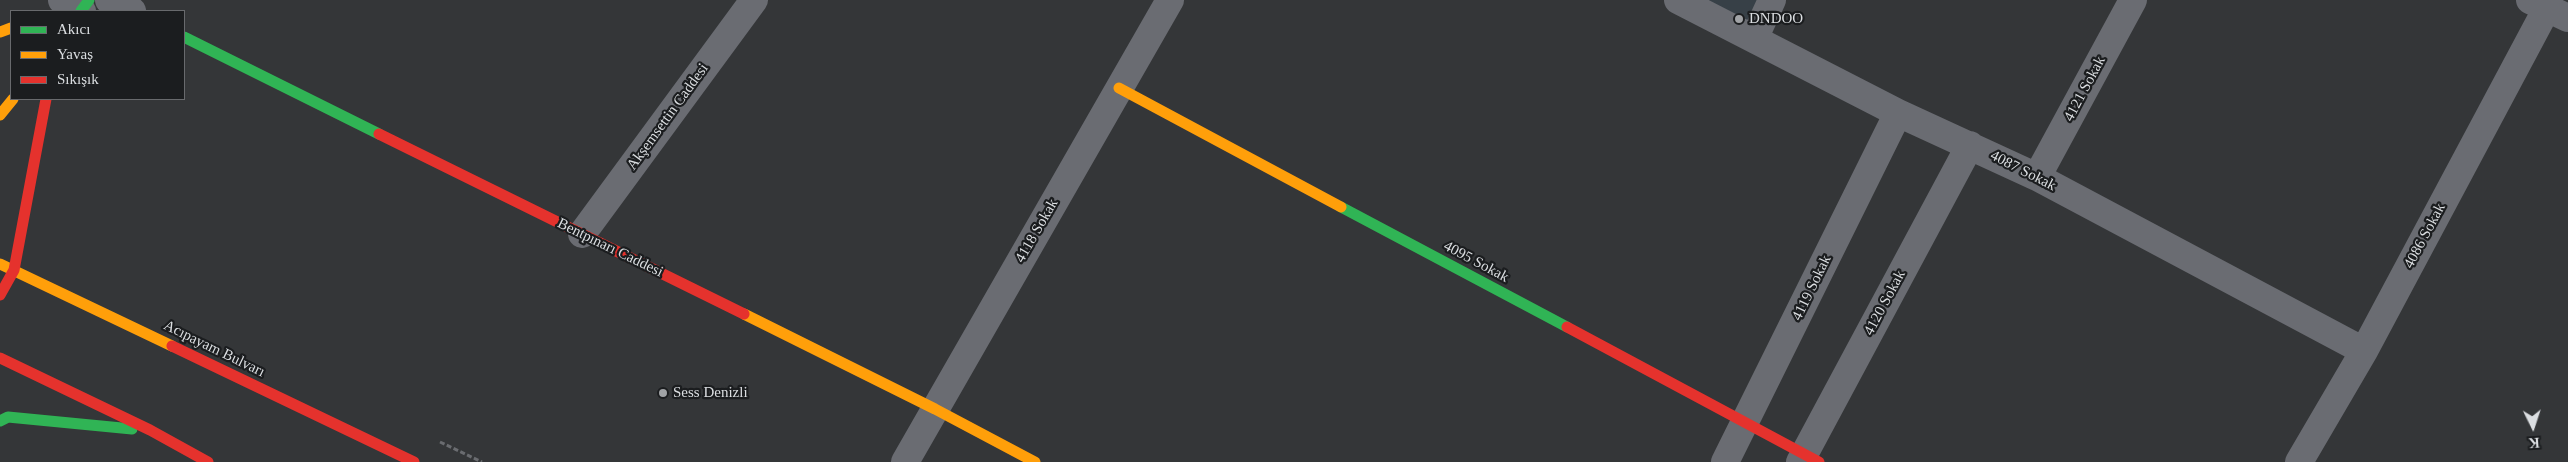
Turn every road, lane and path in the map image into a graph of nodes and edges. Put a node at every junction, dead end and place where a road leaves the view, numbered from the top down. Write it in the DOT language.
graph roads {
  1 [pos="62,0"];
  2 [pos="109,0"];
  3 [pos="754,0"];
  4 [pos="1170,0"];
  5 [pos="1678,0"];
  6 [pos="1772,0"];
  7 [pos="2133,0"];
  8 [pos="2548,9"];
  9 [pos="79,10"];
  10 [pos="130,10"];
  11 [pos="185,37"];
  12 [pos="1754,39"];
  13 [pos="1120,88"];
  14 [pos="12,100"];
  15 [pos="46,100"];
  16 [pos="1898,113"];
  17 [pos="0,115"];
  18 [pos="1970,145"];
  19 [pos="2037,177"];
  20 [pos="582,234"];
  21 [pos="0,264"];
  22 [pos="14,270"];
  23 [pos="0,295"];
  24 [pos="2364,351"];
  25 [pos="0,358"];
  26 [pos="935,409"];
  27 [pos="0,420"];
  28 [pos="1746,423"];
  29 [pos="150,430"];
  30 [pos="1807,459"];
  31 [pos="194,462"];
  32 [pos="208,462"];
  33 [pos="414,462"];
  34 [pos="905,462"];
  35 [pos="1035,462"];
  36 [pos="1725,462"];
  37 [pos="2299,462"];
  1 -- 9 [label="street"];
  2 -- 10 [label="street"];
  3 -- 20 [label="street, Akşemsettin Caddesi"];
  4 -- 13 [label="street, 4118 Sokak"];
  5 -- 12 [label="street, 4087 Sokak"];
  6 -- 12 [label="street"];
  7 -- 19 [label="street, 4121 Sokak"];
  8 -- 24 [label="street, 4086 Sokak"];
  11 -- 20 [label="street, Bentpınarı Caddesi"];
  12 -- 16 [label="street, 4087 Sokak"];
  13 -- 26 [label="street, 4118 Sokak"];
  13 -- 28 [label="street, 4095 Sokak"];
  14 -- 17 [label="street"];
  15 -- 22 [label="street"];
  16 -- 18 [label="street, 4087 Sokak"];
  16 -- 28 [label="street, 4119 Sokak"];
  18 -- 19 [label="street, 4087 Sokak"];
  18 -- 30 [label="street, 4120 Sokak"];
  19 -- 24 [label="street, 4087 Sokak"];
  20 -- 26 [label="street, Bentpınarı Caddesi"];
  21 -- 22 [label="street, Acıpayam Bulvarı"];
  22 -- 23 [label="street"];
  22 -- 33 [label="street, Acıpayam Bulvarı"];
  24 -- 37 [label="street, 4086 Sokak"];
  25 -- 29 [label="street"];
  26 -- 34 [label="street, 4118 Sokak"];
  26 -- 35 [label="street, Bentpınarı Caddesi"];
  27 -- 29 [label="street"];
  28 -- 30 [label="street, 4095 Sokak"];
  28 -- 36 [label="street, 4119 Sokak"];
  29 -- 31 [label="street"];
  29 -- 32 [label="street"];
}
